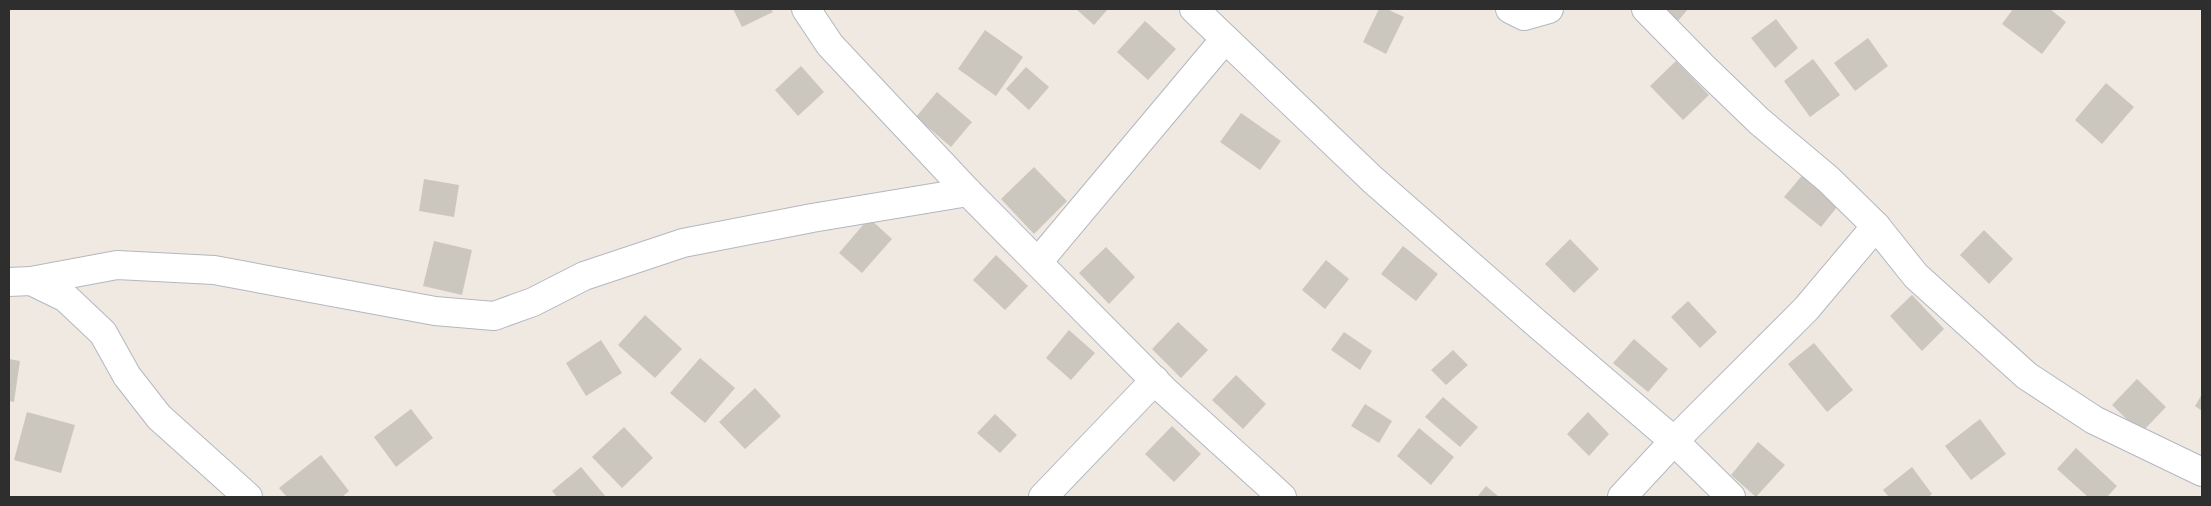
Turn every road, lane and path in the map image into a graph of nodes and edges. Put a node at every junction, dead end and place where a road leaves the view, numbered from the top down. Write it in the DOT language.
graph roads {
  1 [pos="806,9"];
  2 [pos="1194,9"];
  3 [pos="1510,9"];
  4 [pos="1550,9"];
  5 [pos="1646,9"];
  6 [pos="1225,39"];
  7 [pos="968,192"];
  8 [pos="1876,226"];
  9 [pos="1038,262"];
  10 [pos="20,281"];
  11 [pos="1154,380"];
  12 [pos="1674,441"];
  13 [pos="2202,472"];
  14 [pos="248,497"];
  15 [pos="1043,497"];
  16 [pos="1282,497"];
  17 [pos="1622,497"];
  18 [pos="1731,497"];
  1 -- 7 [label="street"];
  2 -- 6 [label="street"];
  3 -- 4 [label="street"];
  5 -- 8 [label="street"];
  6 -- 9 [label="street"];
  6 -- 12 [label="street"];
  7 -- 9 [label="street"];
  7 -- 10 [label="street"];
  8 -- 12 [label="street"];
  8 -- 13 [label="street"];
  9 -- 11 [label="street"];
  10 -- 14 [label="street"];
  11 -- 15 [label="street"];
  11 -- 16 [label="street"];
  12 -- 17 [label="street"];
  12 -- 18 [label="street"];
}
